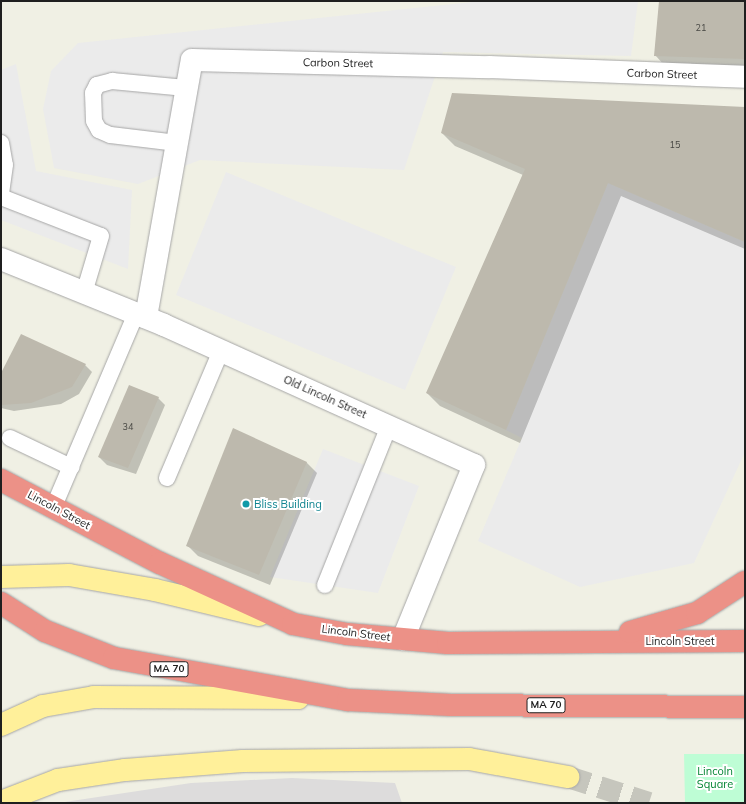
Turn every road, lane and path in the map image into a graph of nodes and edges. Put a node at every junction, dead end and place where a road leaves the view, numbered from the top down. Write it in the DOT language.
graph roads {
  1 [pos="745,78"];
  2 [pos="186,88"];
  3 [pos="1,143"];
  4 [pos="177,143"];
  5 [pos="1,196"];
  6 [pos="1,259"];
  7 [pos="84,293"];
  8 [pos="141,316"];
  9 [pos="222,351"];
  10 [pos="389,426"];
  11 [pos="10,438"];
  12 [pos="71,467"];
  13 [pos="167,478"];
  14 [pos="1,480"];
  15 [pos="54,506"];
  16 [pos="1,577"];
  17 [pos="745,582"];
  18 [pos="325,585"];
  19 [pos="1,603"];
  20 [pos="293,624"];
  21 [pos="403,639"];
  22 [pos="745,641"];
  23 [pos="575,642"];
  24 [pos="348,700"];
  25 [pos="745,707"];
  26 [pos="1,726"];
  27 [pos="568,777"];
  28 [pos="1,802"];
  1 -- 2 [label="street, Carbon Street"];
  2 -- 4 [label="street, Carbon Street"];
  2 -- 4 [label="lane"];
  3 -- 5 [label="lane"];
  4 -- 8 [label="street, Carbon Street"];
  5 -- 7 [label="lane"];
  6 -- 7 [label="street, Old Lincoln Street"];
  7 -- 8 [label="street, Old Lincoln Street"];
  8 -- 9 [label="street, Old Lincoln Street"];
  8 -- 12 [label="lane"];
  9 -- 10 [label="street, Old Lincoln Street"];
  9 -- 13 [label="lane"];
  10 -- 18 [label="lane"];
  10 -- 21 [label="street, Old Lincoln Street"];
  11 -- 12 [label="lane"];
  12 -- 15 [label="lane"];
  14 -- 15 [label="highway, Lincoln Street"];
  15 -- 20 [label="highway, Lincoln Street"];
  16 -- 20 [label="main road"];
  17 -- 23 [label="highway"];
  19 -- 24 [label="highway, MA 70"];
  20 -- 21 [label="highway, Lincoln Street"];
  21 -- 23 [label="highway, Lincoln Street"];
  22 -- 23 [label="highway, Lincoln Street"];
  24 -- 25 [label="highway, MA 70"];
  24 -- 26 [label="main road"];
  27 -- 28 [label="main road"];
}
